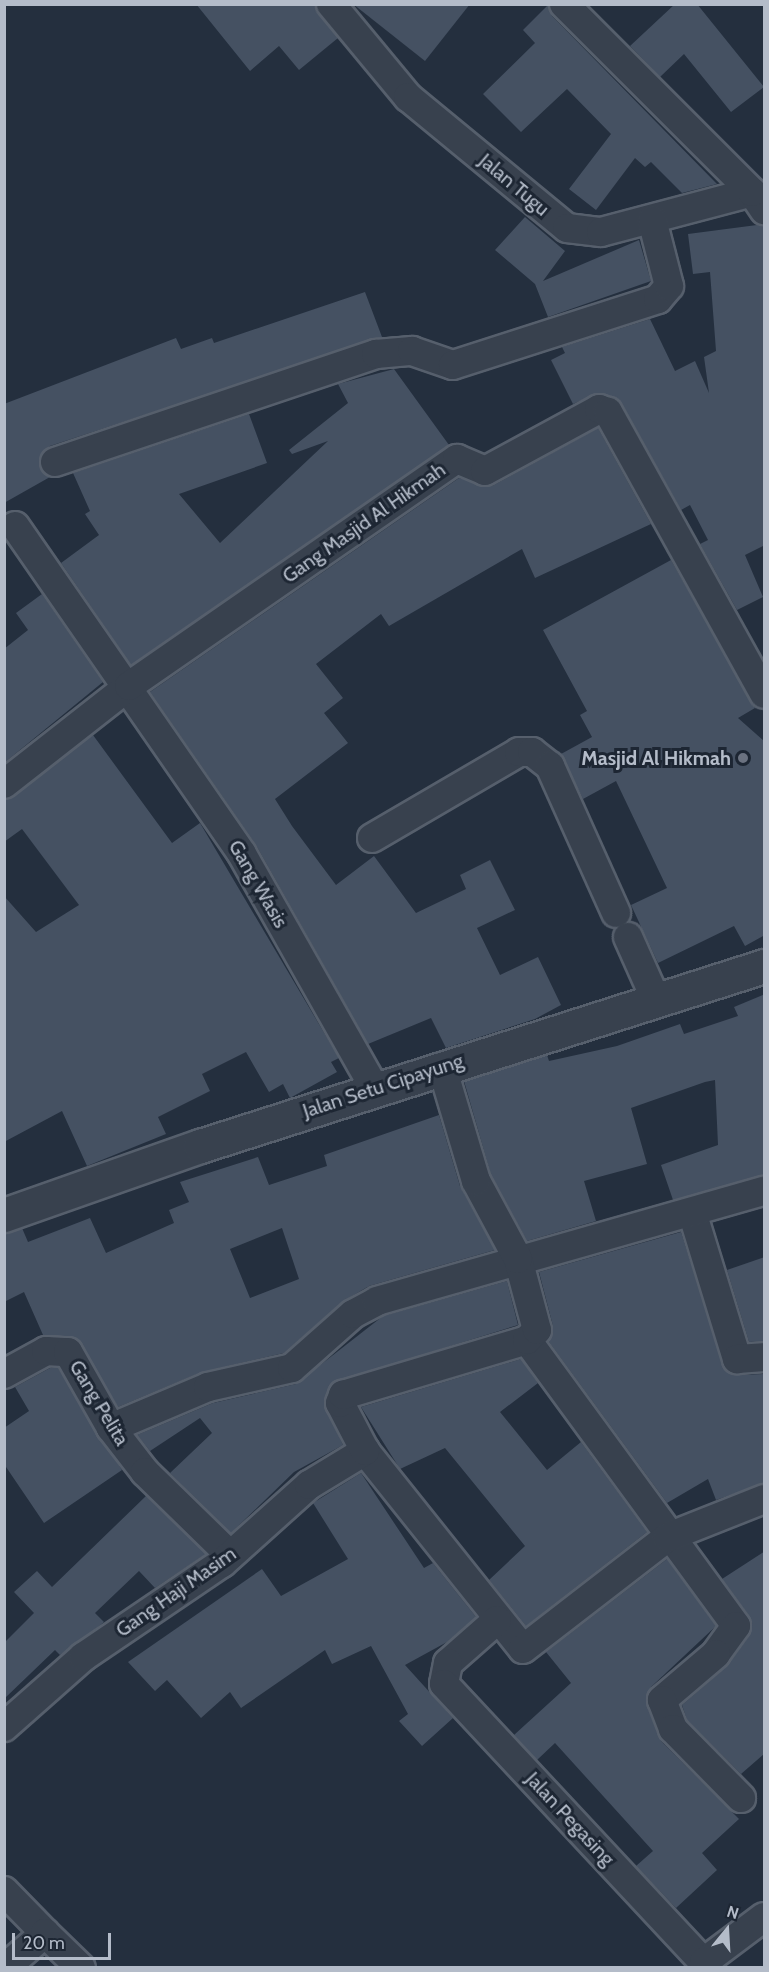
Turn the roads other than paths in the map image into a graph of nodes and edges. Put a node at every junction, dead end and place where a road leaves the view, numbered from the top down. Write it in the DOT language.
graph roads {
  1 [pos="331,4"];
  2 [pos="564,4"];
  3 [pos="758,201"];
  4 [pos="652,220"];
  5 [pos="55,462"];
  6 [pos="15,526"];
  7 [pos="129,686"];
  8 [pos="765,694"];
  9 [pos="4,784"];
  10 [pos="372,838"];
  11 [pos="765,966"];
  12 [pos="656,1000"];
  13 [pos="442,1067"];
  14 [pos="375,1089"];
  15 [pos="765,1191"];
  16 [pos="4,1215"];
  17 [pos="693,1215"];
  18 [pos="518,1259"];
  19 [pos="527,1340"];
  20 [pos="765,1357"];
  21 [pos="4,1374"];
  22 [pos="111,1428"];
  23 [pos="360,1442"];
  24 [pos="765,1499"];
  25 [pos="668,1537"];
  26 [pos="231,1555"];
  27 [pos="496,1620"];
  28 [pos="4,1727"];
  29 [pos="741,1798"];
  30 [pos="4,1891"];
  31 [pos="765,1917"];
  32 [pos="45,1933"];
  33 [pos="707,1965"];
  34 [pos="5,1968"];
  35 [pos="81,1968"];
  1 -- 4 [label="street, Jalan Tugu"];
  2 -- 3 [label="street, Jalan Tugu"];
  3 -- 4 [label="street, Jalan Tugu"];
  4 -- 5 [label="street"];
  6 -- 7 [label="street, Gang Wasis"];
  7 -- 8 [label="street, Gang Masjid Al Hikmah"];
  7 -- 9 [label="street"];
  7 -- 14 [label="street, Gang Wasis"];
  10 -- 12 [label="street"];
  11 -- 12 [label="street, Jalan Setu Cipayung"];
  12 -- 13 [label="street, Jalan Setu Cipayung"];
  13 -- 14 [label="street, Jalan Setu Cipayung"];
  13 -- 18 [label="street"];
  14 -- 16 [label="street, Jalan Setu Cipayung"];
  15 -- 17 [label="street"];
  17 -- 18 [label="street"];
  17 -- 20 [label="street"];
  18 -- 19 [label="street"];
  18 -- 22 [label="street"];
  19 -- 23 [label="street"];
  19 -- 25 [label="street"];
  21 -- 22 [label="street, Gang Pelita"];
  22 -- 26 [label="street, Gang Pelita"];
  23 -- 26 [label="street, Gang Haji Masim"];
  23 -- 27 [label="street"];
  24 -- 25 [label="street"];
  25 -- 27 [label="street"];
  25 -- 29 [label="street"];
  26 -- 28 [label="street, Gang Haji Masim"];
  27 -- 33 [label="street, Jalan Pegasing"];
  30 -- 32 [label="street"];
  31 -- 33 [label="street, Jalan Pegasing"];
  32 -- 34 [label="street"];
  32 -- 35 [label="street"];
}
